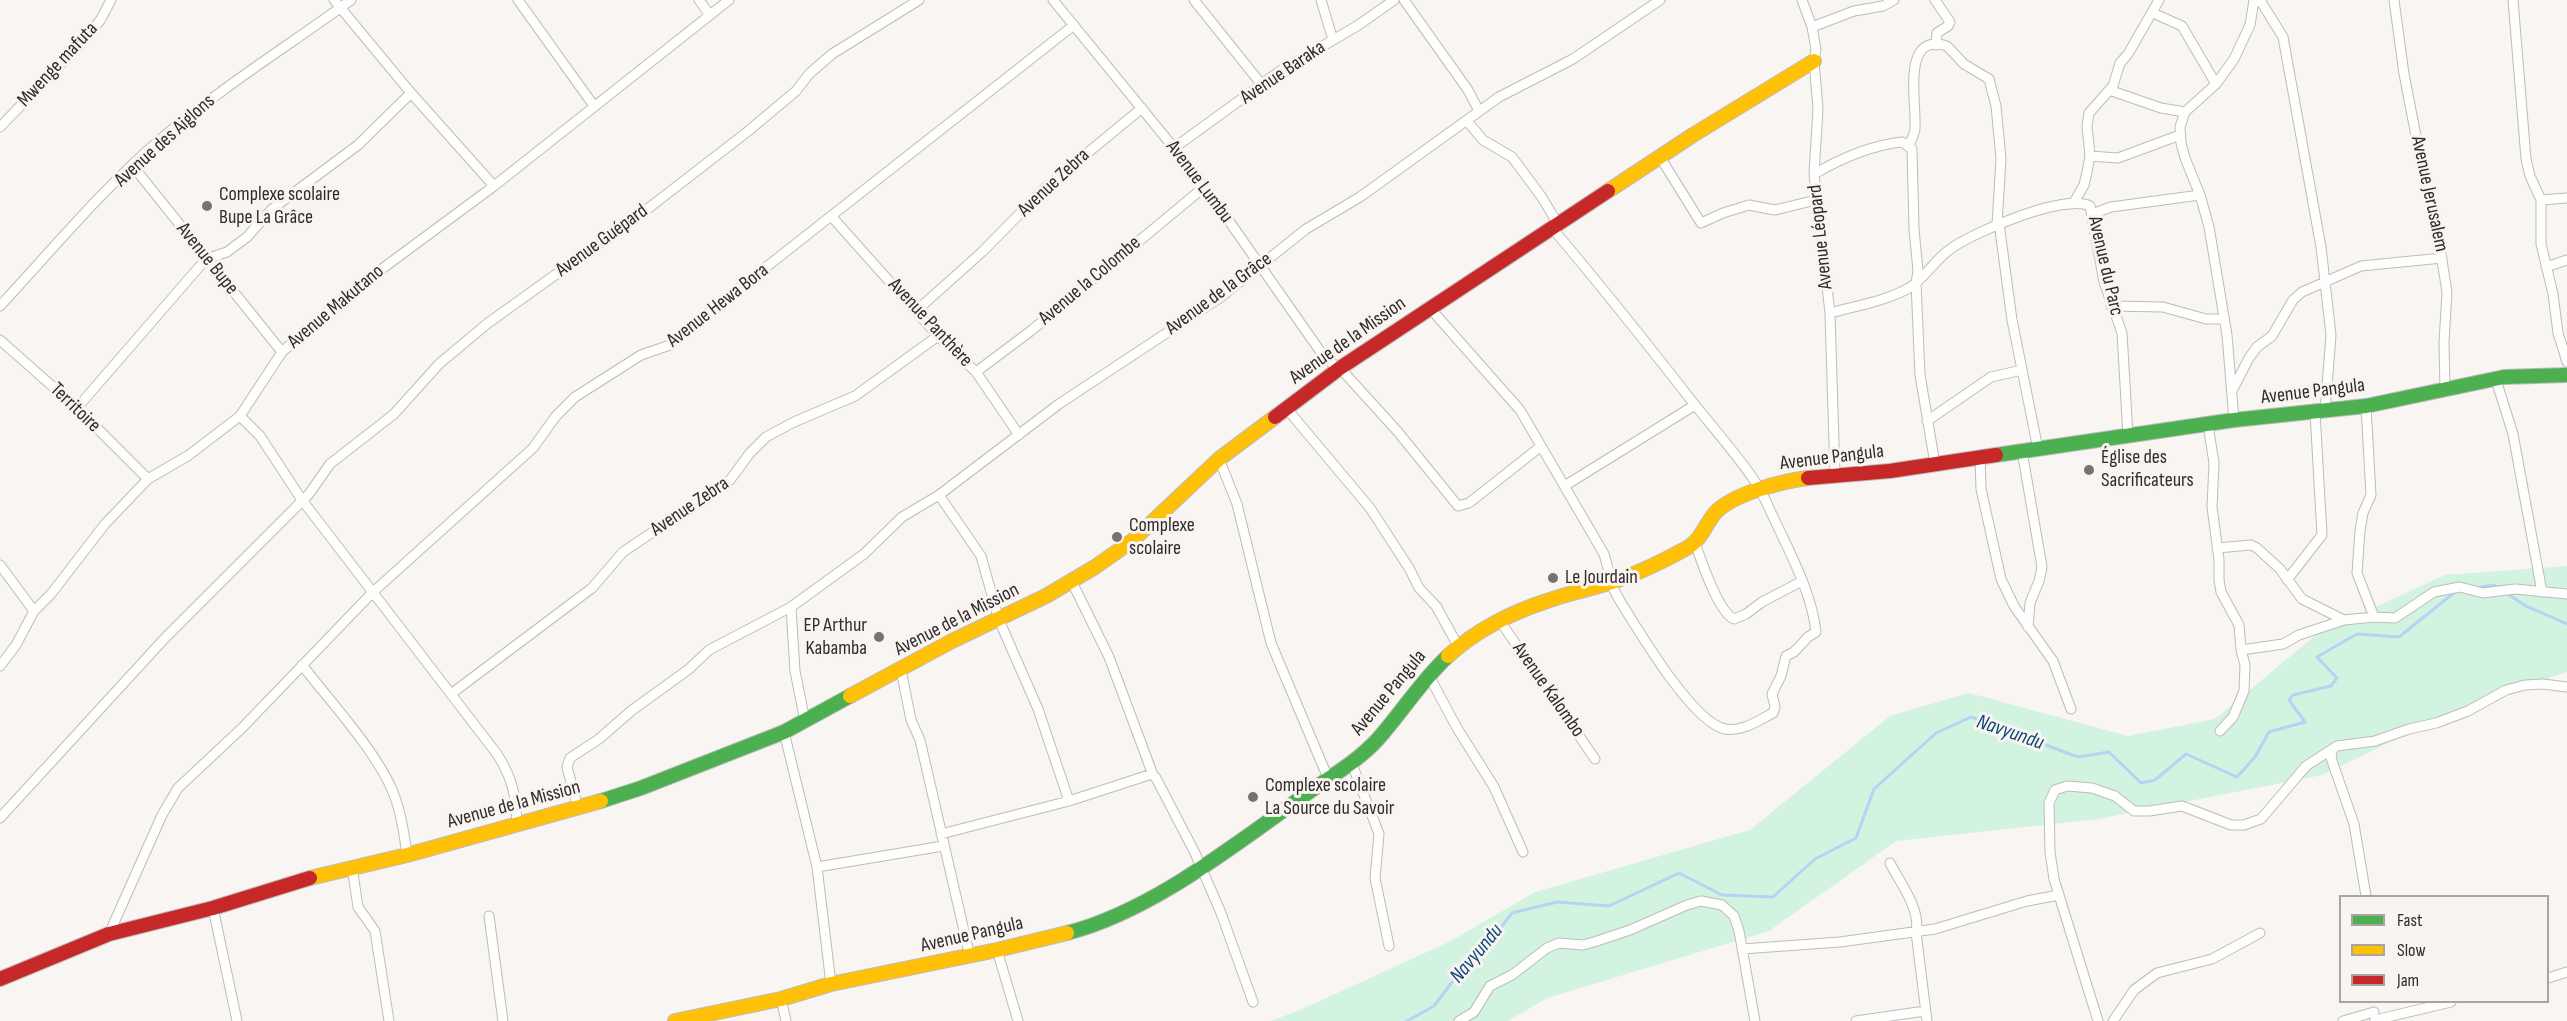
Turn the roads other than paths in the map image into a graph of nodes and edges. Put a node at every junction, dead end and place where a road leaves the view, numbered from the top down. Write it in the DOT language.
graph roads {
  1 [pos="111,0"];
  2 [pos="351,0"];
  3 [pos="518,0"];
  4 [pos="699,0"];
  5 [pos="729,0"];
  6 [pos="918,0"];
  7 [pos="1053,0"];
  8 [pos="1194,0"];
  9 [pos="1321,0"];
  10 [pos="1394,0"];
  11 [pos="1404,0"];
  12 [pos="1660,0"];
  13 [pos="1802,0"];
  14 [pos="1894,0"];
  15 [pos="1935,0"];
  16 [pos="2159,0"];
  17 [pos="2254,0"];
  18 [pos="2260,0"];
  19 [pos="2394,0"];
  20 [pos="2514,0"];
  21 [pos="337,4"];
  22 [pos="2152,13"];
  23 [pos="710,15"];
  24 [pos="1074,25"];
  25 [pos="1812,27"];
  26 [pos="1333,40"];
  27 [pos="1936,45"];
  28 [pos="1814,61"];
  29 [pos="2216,84"];
  30 [pos="1262,85"];
  31 [pos="2109,90"];
  32 [pos="411,93"];
  33 [pos="594,106"];
  34 [pos="1142,108"];
  35 [pos="1479,111"];
  36 [pos="2185,112"];
  37 [pos="1467,121"];
  38 [pos="0,127"];
  39 [pos="2180,135"];
  40 [pos="1909,146"];
  41 [pos="1174,148"];
  42 [pos="1660,156"];
  43 [pos="2090,156"];
  44 [pos="132,165"];
  45 [pos="1815,174"];
  46 [pos="494,186"];
  47 [pos="1203,188"];
  48 [pos="2200,195"];
  49 [pos="2567,198"];
  50 [pos="2541,200"];
  51 [pos="1816,201"];
  52 [pos="2073,204"];
  53 [pos="2092,214"];
  54 [pos="832,217"];
  55 [pos="1998,223"];
  56 [pos="1555,226"];
  57 [pos="2442,258"];
  58 [pos="206,259"];
  59 [pos="2567,261"];
  60 [pos="1260,266"];
  61 [pos="2546,267"];
  62 [pos="1916,283"];
  63 [pos="2324,283"];
  64 [pos="0,306"];
  65 [pos="2111,306"];
  66 [pos="1429,307"];
  67 [pos="916,311"];
  68 [pos="1830,313"];
  69 [pos="2224,319"];
  70 [pos="938,336"];
  71 [pos="0,340"];
  72 [pos="282,352"];
  73 [pos="2567,363"];
  74 [pos="1340,368"];
  75 [pos="2022,370"];
  76 [pos="976,372"];
  77 [pos="2567,375"];
  78 [pos="2496,380"];
  79 [pos="2445,390"];
  80 [pos="2231,391"];
  81 [pos="1695,405"];
  82 [pos="2366,406"];
  83 [pos="77,408"];
  84 [pos="1287,409"];
  85 [pos="2320,411"];
  86 [pos="240,416"];
  87 [pos="2234,420"];
  88 [pos="1927,421"];
  89 [pos="2208,425"];
  90 [pos="1019,435"];
  91 [pos="2128,436"];
  92 [pos="1540,447"];
  93 [pos="2038,449"];
  94 [pos="2022,451"];
  95 [pos="1980,457"];
  96 [pos="1219,459"];
  97 [pos="1935,464"];
  98 [pos="1835,476"];
  99 [pos="148,479"];
  100 [pos="1566,485"];
  101 [pos="1761,490"];
  102 [pos="939,495"];
  103 [pos="302,501"];
  104 [pos="1695,543"];
  105 [pos="2217,548"];
  106 [pos="0,565"];
  107 [pos="2287,580"];
  108 [pos="1802,581"];
  109 [pos="1072,582"];
  110 [pos="1612,583"];
  111 [pos="373,592"];
  112 [pos="2542,592"];
  113 [pos="2567,594"];
  114 [pos="791,607"];
  115 [pos="34,611"];
  116 [pos="2374,617"];
  117 [pos="999,620"];
  118 [pos="2344,620"];
  119 [pos="1500,621"];
  120 [pos="2028,627"];
  121 [pos="1458,646"];
  122 [pos="2241,650"];
  123 [pos="303,665"];
  124 [pos="0,666"];
  125 [pos="901,670"];
  126 [pos="1428,674"];
  127 [pos="2567,687"];
  128 [pos="451,694"];
  129 [pos="2071,709"];
  130 [pos="805,721"];
  131 [pos="2220,731"];
  132 [pos="784,732"];
  133 [pos="2332,752"];
  134 [pos="1595,759"];
  135 [pos="1352,764"];
  136 [pos="1154,776"];
  137 [pos="1328,778"];
  138 [pos="1069,801"];
  139 [pos="578,808"];
  140 [pos="0,818"];
  141 [pos="517,823"];
  142 [pos="941,834"];
  143 [pos="943,846"];
  144 [pos="1523,852"];
  145 [pos="407,855"];
  146 [pos="1890,863"];
  147 [pos="352,867"];
  148 [pos="817,867"];
  149 [pos="1201,869"];
  150 [pos="2059,895"];
  151 [pos="2366,895"];
  152 [pos="213,908"];
  153 [pos="489,916"];
  154 [pos="1916,932"];
  155 [pos="2260,933"];
  156 [pos="109,934"];
  157 [pos="1389,946"];
  158 [pos="1742,949"];
  159 [pos="997,950"];
  160 [pos="970,957"];
  161 [pos="2567,972"];
  162 [pos="2549,977"];
  163 [pos="0,979"];
  164 [pos="831,984"];
  165 [pos="781,999"];
  166 [pos="1253,1002"];
  167 [pos="2374,1003"];
  168 [pos="2446,1003"];
  169 [pos="1926,1016"];
  170 [pos="2375,1018"];
  171 [pos="237,1021"];
  172 [pos="388,1021"];
  173 [pos="503,1021"];
  174 [pos="675,1021"];
  175 [pos="786,1021"];
  176 [pos="1018,1021"];
  177 [pos="1459,1021"];
  178 [pos="1755,1021"];
  179 [pos="1856,1021"];
  180 [pos="2098,1021"];
  181 [pos="2113,1021"];
  182 [pos="2343,1021"];
  1 -- 38 [label="street, Mwenge mafuta"];
  2 -- 21 [label="street, Avenue des Aiglons"];
  3 -- 33 [label="street"];
  4 -- 23 [label="street"];
  5 -- 23 [label="street, Avenue Makutano"];
  6 -- 103 [label="street, Avenue Guépard"];
  7 -- 24 [label="street, Avenue Lumbu"];
  8 -- 30 [label="street"];
  9 -- 26 [label="street"];
  10 -- 26 [label="street, Avenue Baraka"];
  11 -- 35 [label="street"];
  12 -- 35 [label="street, Avenue de la Grâce"];
  13 -- 25 [label="street, Avenue Léopard"];
  14 -- 25 [label="street"];
  15 -- 27 [label="street"];
  16 -- 22 [label="street"];
  17 -- 29 [label="street"];
  18 -- 63 [label="street"];
  19 -- 57 [label="street, Avenue Jerusalem"];
  20 -- 50 [label="street"];
  21 -- 32 [label="street"];
  21 -- 44 [label="street, Avenue des Aiglons"];
  22 -- 29 [label="street"];
  22 -- 31 [label="street"];
  23 -- 33 [label="street, Avenue Makutano"];
  24 -- 34 [label="street, Avenue Lumbu"];
  24 -- 54 [label="street, Avenue Hewa Bora"];
  25 -- 28 [label="street, Avenue Léopard"];
  26 -- 30 [label="street, Avenue Baraka"];
  27 -- 40 [label="street"];
  27 -- 55 [label="street"];
  28 -- 42 [label="street, Avenue de la Mission"];
  28 -- 45 [label="street, Avenue Léopard"];
  29 -- 36 [label="street"];
  30 -- 41 [label="street, Avenue Baraka"];
  31 -- 36 [label="street"];
  31 -- 43 [label="street"];
  32 -- 46 [label="street"];
  32 -- 58 [label="street"];
  33 -- 46 [label="street, Avenue Makutano"];
  34 -- 41 [label="street, Avenue Lumbu"];
  34 -- 67 [label="street, Avenue Zebra"];
  35 -- 37 [label="street, Avenue de la Grâce"];
  36 -- 39 [label="street"];
  37 -- 56 [label="street"];
  37 -- 60 [label="street, Avenue de la Grâce"];
  39 -- 43 [label="street"];
  39 -- 48 [label="street"];
  40 -- 45 [label="street"];
  40 -- 62 [label="street"];
  41 -- 47 [label="street, Avenue Lumbu"];
  42 -- 51 [label="street"];
  42 -- 56 [label="street, Avenue de la Mission"];
  43 -- 52 [label="street"];
  44 -- 58 [label="street, Avenue Bupe"];
  44 -- 64 [label="street, Avenue des Aiglons"];
  45 -- 51 [label="street, Avenue Léopard"];
  46 -- 72 [label="street, Avenue Makutano"];
  47 -- 60 [label="street, Avenue Lumbu"];
  47 -- 76 [label="street, Avenue la Colombe"];
  48 -- 53 [label="street"];
  48 -- 69 [label="street"];
  49 -- 50 [label="street"];
  50 -- 61 [label="street"];
  51 -- 68 [label="street, Avenue Léopard"];
  52 -- 53 [label="street, Avenue du Parc"];
  52 -- 55 [label="street, Avenue du Parc"];
  53 -- 65 [label="street, Avenue du Parc"];
  54 -- 67 [label="street, Avenue Panthère"];
  54 -- 111 [label="street, Avenue Hewa Bora"];
  55 -- 62 [label="street, Avenue du Parc"];
  55 -- 75 [label="street"];
  56 -- 66 [label="street, Avenue de la Mission"];
  56 -- 81 [label="street"];
  57 -- 63 [label="street"];
  57 -- 79 [label="street, Avenue Jerusalem"];
  58 -- 72 [label="street, Avenue Bupe"];
  58 -- 83 [label="street"];
  59 -- 61 [label="street"];
  60 -- 74 [label="street, Avenue Lumbu"];
  60 -- 90 [label="street, Avenue de la Grâce"];
  61 -- 73 [label="street"];
  62 -- 68 [label="street, Avenue du Parc"];
  62 -- 88 [label="street"];
  63 -- 80 [label="street"];
  63 -- 85 [label="street"];
  65 -- 69 [label="street"];
  65 -- 91 [label="street, Avenue du Parc"];
  66 -- 74 [label="street, Avenue de la Mission"];
  66 -- 92 [label="street"];
  67 -- 70 [label="street, Avenue Panthère"];
  68 -- 98 [label="street, Avenue Léopard"];
  69 -- 80 [label="street"];
  70 -- 76 [label="street, Avenue Panthère"];
  70 -- 128 [label="street, Avenue Zebra"];
  71 -- 83 [label="street, Territoire"];
  72 -- 86 [label="street, Avenue Makutano"];
  74 -- 84 [label="street, Avenue de la Mission"];
  74 -- 92 [label="street, Avenue Lumbu"];
  75 -- 88 [label="street"];
  75 -- 93 [label="street"];
  76 -- 90 [label="street, Avenue Panthère"];
  77 -- 78 [label="street, Avenue Pangula"];
  78 -- 79 [label="street, Avenue Pangula"];
  78 -- 112 [label="street"];
  79 -- 82 [label="street, Avenue Pangula"];
  80 -- 87 [label="street"];
  81 -- 100 [label="street"];
  81 -- 101 [label="street"];
  82 -- 85 [label="street, Avenue Pangula"];
  82 -- 116 [label="street"];
  83 -- 99 [label="street, Territoire"];
  84 -- 96 [label="street, Avenue de la Mission"];
  84 -- 121 [label="street"];
  85 -- 87 [label="street, Avenue Pangula"];
  85 -- 107 [label="street"];
  86 -- 99 [label="street, Avenue Makutano"];
  86 -- 103 [label="street"];
  87 -- 89 [label="street, Avenue Pangula"];
  88 -- 97 [label="street"];
  89 -- 91 [label="street, Avenue Pangula"];
  89 -- 105 [label="street"];
  90 -- 102 [label="street, Avenue de la Grâce"];
  91 -- 93 [label="street, Avenue Pangula"];
  92 -- 100 [label="street"];
  93 -- 94 [label="street, Avenue Pangula"];
  94 -- 95 [label="street, Avenue Pangula"];
  94 -- 120 [label="street"];
  95 -- 97 [label="street, Avenue Pangula"];
  95 -- 120 [label="street"];
  96 -- 109 [label="street, Avenue de la Mission"];
  96 -- 137 [label="street"];
  97 -- 98 [label="street, Avenue Pangula"];
  98 -- 101 [label="street, Avenue Pangula"];
  99 -- 115 [label="street, Avenue Makutano"];
  100 -- 110 [label="street"];
  101 -- 104 [label="street, Avenue Pangula"];
  101 -- 108 [label="street"];
  102 -- 114 [label="street, Avenue de la Grâce"];
  102 -- 117 [label="street"];
  103 -- 111 [label="street"];
  103 -- 140 [label="street, Avenue Guépard"];
  104 -- 108 [label="street"];
  104 -- 110 [label="street, Avenue Pangula"];
  105 -- 107 [label="street"];
  105 -- 122 [label="street"];
  106 -- 115 [label="street"];
  107 -- 118 [label="street"];
  108 -- 110 [label="street"];
  109 -- 117 [label="street, Avenue de la Mission"];
  109 -- 136 [label="street"];
  110 -- 119 [label="street, Avenue Pangula"];
  111 -- 123 [label="street, Avenue Hewa Bora"];
  111 -- 128 [label="street"];
  112 -- 113 [label="street"];
  112 -- 116 [label="street"];
  114 -- 130 [label="street"];
  114 -- 139 [label="street, Avenue de la Grâce"];
  115 -- 124 [label="street, Avenue Makutano"];
  116 -- 118 [label="street"];
  117 -- 125 [label="street, Avenue de la Mission"];
  117 -- 138 [label="street"];
  118 -- 122 [label="street"];
  119 -- 121 [label="street, Avenue Pangula"];
  119 -- 134 [label="street, Avenue Kalombo"];
  120 -- 129 [label="street"];
  121 -- 126 [label="street, Avenue Pangula"];
  122 -- 131 [label="street"];
  123 -- 145 [label="street"];
  123 -- 156 [label="street, Avenue Hewa Bora"];
  125 -- 130 [label="street, Avenue de la Mission"];
  125 -- 142 [label="street"];
  126 -- 135 [label="street, Avenue Pangula"];
  126 -- 144 [label="street"];
  127 -- 133 [label="street"];
  128 -- 141 [label="street"];
  130 -- 132 [label="street, Avenue de la Mission"];
  132 -- 139 [label="street, Avenue de la Mission"];
  132 -- 148 [label="street"];
  133 -- 150 [label="street"];
  133 -- 151 [label="street"];
  135 -- 137 [label="street, Avenue Pangula"];
  135 -- 157 [label="street"];
  136 -- 138 [label="street"];
  136 -- 149 [label="street"];
  137 -- 149 [label="street, Avenue Pangula"];
  138 -- 142 [label="street"];
  139 -- 141 [label="street, Avenue de la Mission"];
  141 -- 145 [label="street, Avenue de la Mission"];
  142 -- 143 [label="street"];
  143 -- 148 [label="street"];
  143 -- 160 [label="street"];
  145 -- 147 [label="street, Avenue de la Mission"];
  146 -- 154 [label="street"];
  147 -- 152 [label="street, Avenue de la Mission"];
  147 -- 172 [label="street"];
  148 -- 164 [label="street"];
  149 -- 159 [label="street, Avenue Pangula"];
  149 -- 166 [label="street"];
  150 -- 154 [label="street"];
  150 -- 180 [label="street"];
  152 -- 156 [label="street, Avenue de la Mission"];
  152 -- 171 [label="street"];
  153 -- 173 [label="street"];
  154 -- 158 [label="street"];
  154 -- 169 [label="street"];
  155 -- 181 [label="street"];
  156 -- 163 [label="street, Avenue de la Mission"];
  158 -- 177 [label="street"];
  158 -- 178 [label="street"];
  159 -- 160 [label="street, Avenue Pangula"];
  159 -- 176 [label="street"];
  160 -- 164 [label="street, Avenue Pangula"];
  161 -- 162 [label="street"];
  164 -- 165 [label="street, Avenue Pangula"];
  165 -- 174 [label="street, Avenue Pangula"];
  165 -- 175 [label="street"];
  167 -- 170 [label="street"];
  168 -- 170 [label="street"];
  169 -- 179 [label="street"];
  170 -- 182 [label="street"];
}
